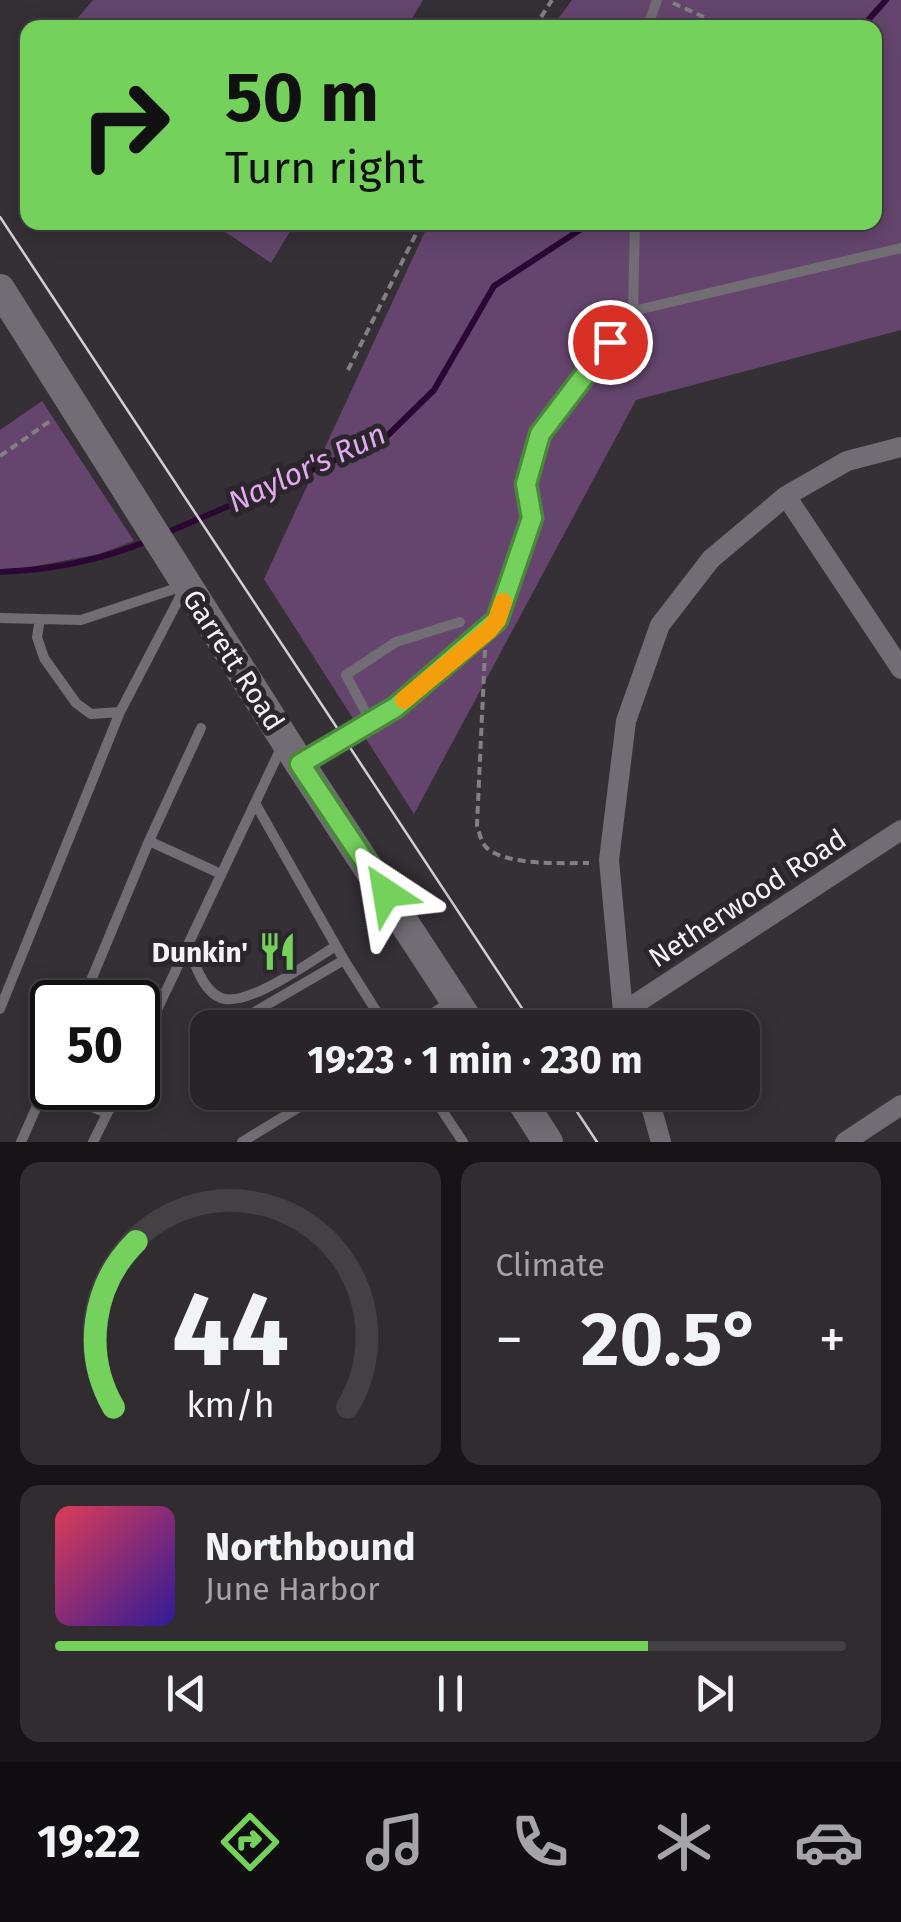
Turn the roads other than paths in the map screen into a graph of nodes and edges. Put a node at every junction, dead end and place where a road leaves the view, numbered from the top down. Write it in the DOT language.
graph roads {
  1 [pos="635,230"];
  2 [pos="901,248"];
  3 [pos="0,289"];
  4 [pos="634,311"];
  5 [pos="901,447"];
  6 [pos="786,496"];
  7 [pos="193,596"];
  8 [pos="0,618"];
  9 [pos="40,618"];
  10 [pos="460,622"];
  11 [pos="901,669"];
  12 [pos="120,712"];
  13 [pos="370,722"];
  14 [pos="201,728"];
  15 [pos="293,751"];
  16 [pos="255,804"];
  17 [pos="901,830"];
  18 [pos="149,841"];
  19 [pos="221,874"];
  20 [pos="189,944"];
  21 [pos="336,946"];
  22 [pos="344,960"];
  23 [pos="91,980"];
  24 [pos="160,1004"];
  25 [pos="0,1009"];
  26 [pos="258,1010"];
  27 [pos="376,1010"];
  28 [pos="458,1010"];
  29 [pos="625,1010"];
  30 [pos="640,1010"];
  31 [pos="901,1104"];
  32 [pos="36,1110"];
  33 [pos="100,1110"];
  34 [pos="109,1110"];
  35 [pos="294,1110"];
  36 [pos="442,1110"];
  37 [pos="528,1110"];
  38 [pos="652,1110"];
  39 [pos="107,1113"];
  40 [pos="21,1142"];
  41 [pos="94,1142"];
  42 [pos="242,1142"];
  43 [pos="463,1142"];
  44 [pos="548,1142"];
  45 [pos="662,1142"];
  46 [pos="845,1142"];
  1 -- 4 [label="lane"];
  2 -- 4 [label="lane"];
  3 -- 7 [label="main road, Garrett Road"];
  4 -- 13 [label="lane"];
  5 -- 6 [label="street"];
  6 -- 11 [label="street"];
  6 -- 29 [label="street"];
  7 -- 9 [label="lane"];
  7 -- 12 [label="lane"];
  7 -- 15 [label="main road, Garrett Road"];
  8 -- 9 [label="lane"];
  9 -- 12 [label="lane"];
  10 -- 13 [label="lane"];
  12 -- 25 [label="lane"];
  13 -- 15 [label="lane"];
  14 -- 18 [label="lane"];
  15 -- 16 [label="lane"];
  15 -- 28 [label="main road, Garrett Road"];
  16 -- 19 [label="lane"];
  16 -- 21 [label="lane"];
  17 -- 30 [label="street, Netherwood Road"];
  18 -- 19 [label="lane"];
  18 -- 23 [label="lane"];
  19 -- 20 [label="lane"];
  20 -- 21 [label="lane"];
  20 -- 24 [label="lane"];
  21 -- 22 [label="lane"];
  22 -- 26 [label="lane"];
  22 -- 27 [label="lane"];
  31 -- 46 [label="street"];
  32 -- 40 [label="lane"];
  33 -- 39 [label="lane"];
  34 -- 39 [label="lane"];
  35 -- 42 [label="lane"];
  36 -- 43 [label="lane"];
  37 -- 44 [label="main road"];
  38 -- 45 [label="street"];
  39 -- 41 [label="lane"];
}
